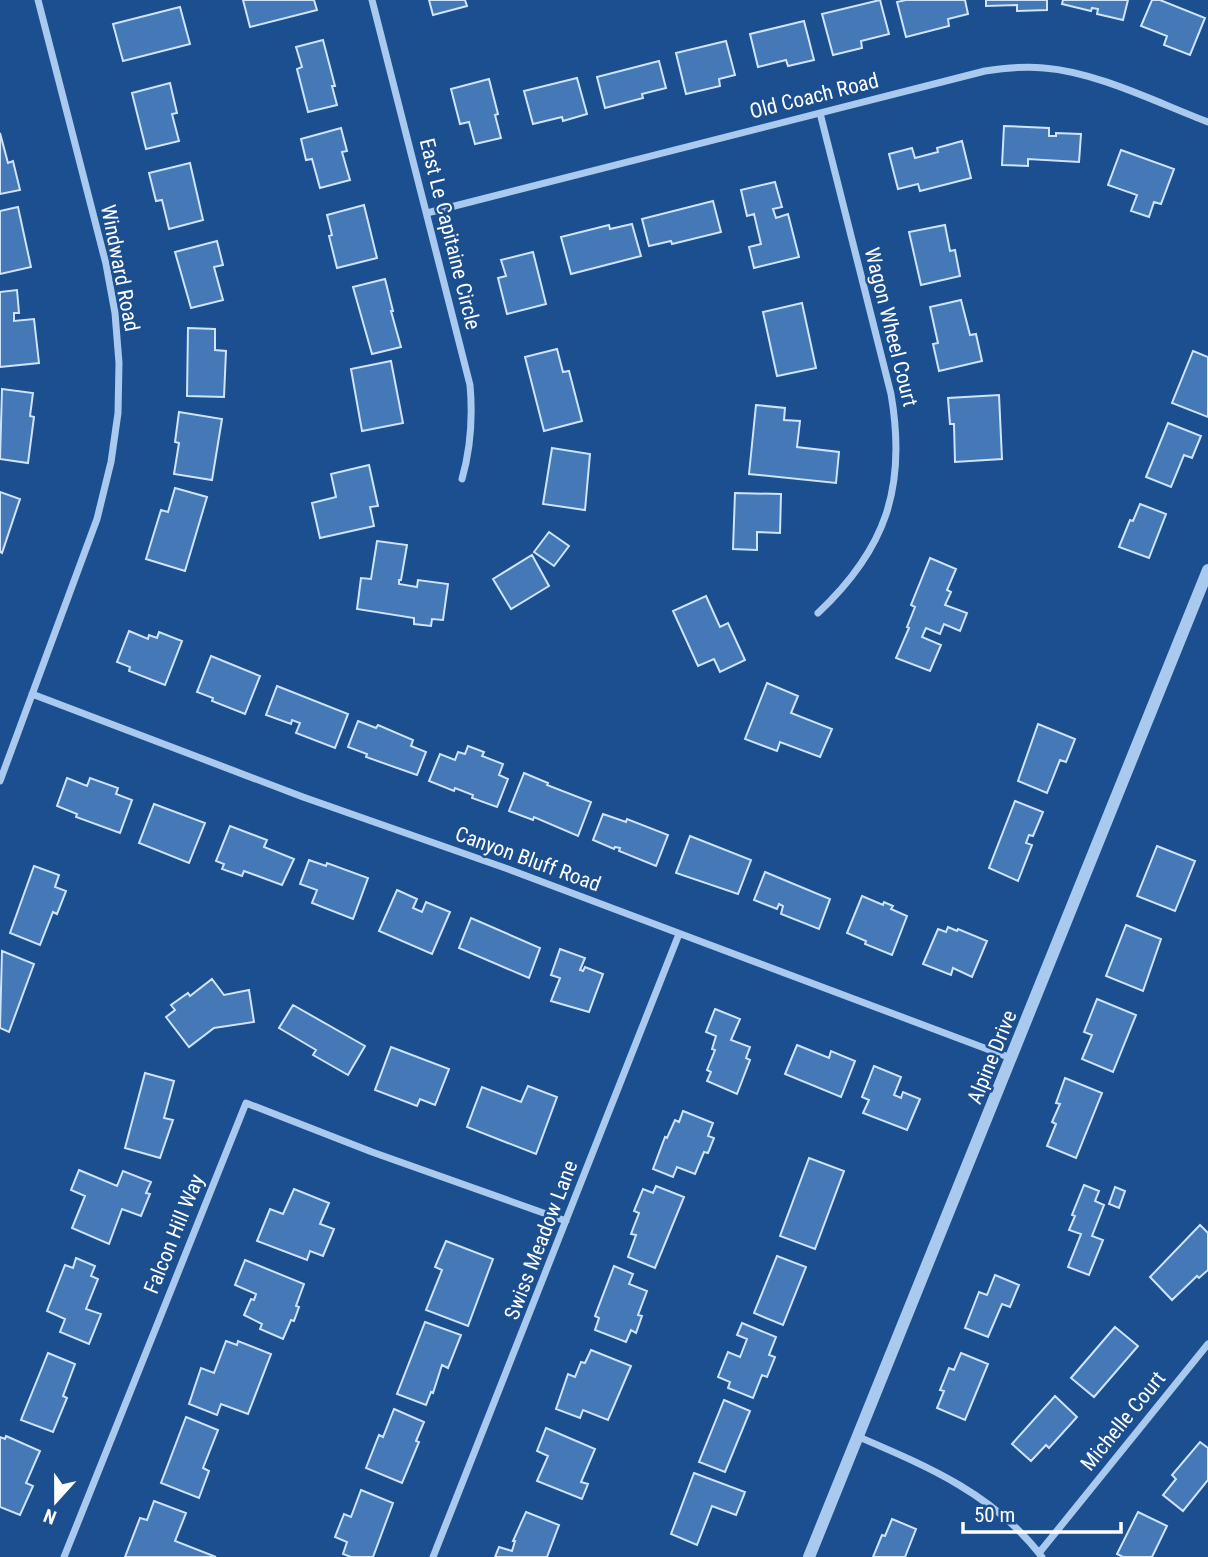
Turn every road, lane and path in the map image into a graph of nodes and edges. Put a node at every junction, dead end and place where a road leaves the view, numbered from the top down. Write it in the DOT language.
graph roads {
  1 [pos="38,0"];
  2 [pos="372,0"];
  3 [pos="820,113"];
  4 [pos="1208,122"];
  5 [pos="427,214"];
  6 [pos="462,479"];
  7 [pos="1208,570"];
  8 [pos="818,613"];
  9 [pos="32,694"];
  10 [pos="0,781"];
  11 [pos="679,934"];
  12 [pos="1012,1058"];
  13 [pos="566,1221"];
  14 [pos="1208,1343"];
  15 [pos="859,1437"];
  16 [pos="1041,1555"];
  17 [pos="64,1557"];
  18 [pos="433,1557"];
  19 [pos="809,1557"];
  1 -- 9 [label="street, Windward Road"];
  2 -- 5 [label="street, East Le Capitaine Circle"];
  3 -- 4 [label="street, Old Coach Road"];
  3 -- 5 [label="street, Old Coach Road"];
  3 -- 8 [label="street, Wagon Wheel Court"];
  5 -- 6 [label="street, East Le Capitaine Circle"];
  7 -- 12 [label="street, Alpine Drive"];
  9 -- 10 [label="street, Windward Road"];
  9 -- 11 [label="street, Canyon Bluff Road"];
  11 -- 12 [label="street, Canyon Bluff Road"];
  11 -- 13 [label="street, Swiss Meadow Lane"];
  12 -- 15 [label="street, Alpine Drive"];
  13 -- 17 [label="street, Falcon Hill Way"];
  13 -- 18 [label="street, Swiss Meadow Lane"];
  14 -- 16 [label="street, Michelle Court"];
  15 -- 16 [label="street"];
  15 -- 19 [label="street, Alpine Drive"];
}
